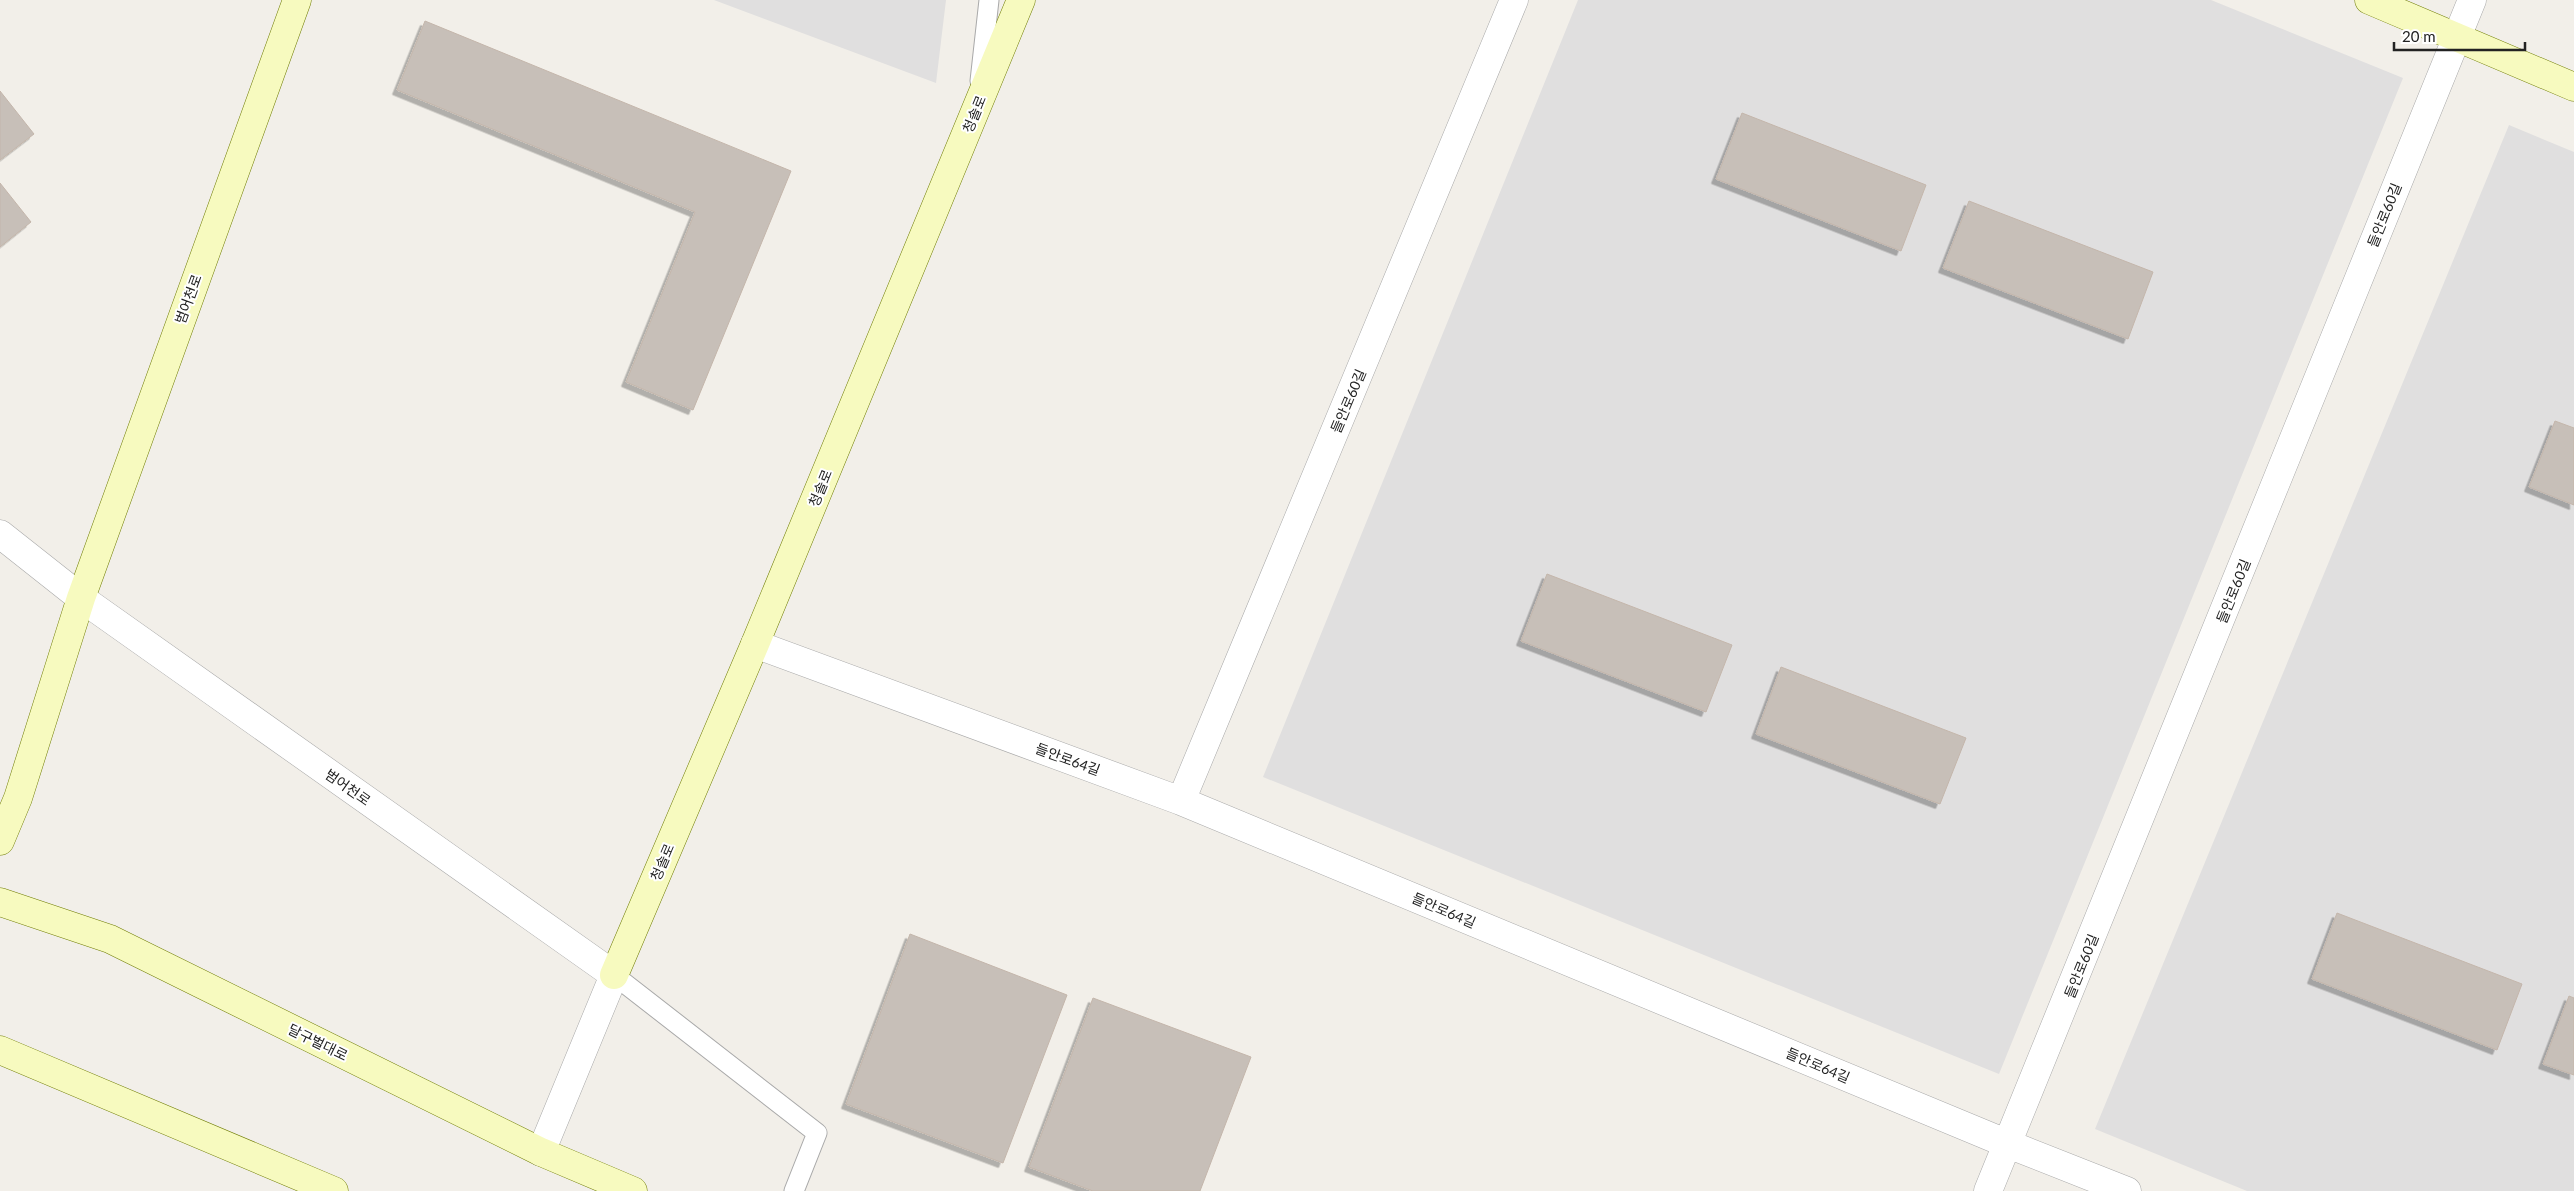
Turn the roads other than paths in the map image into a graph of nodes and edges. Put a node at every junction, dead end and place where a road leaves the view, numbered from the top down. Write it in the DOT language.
graph roads {
  1 [pos="297,0"];
  2 [pos="989,0"];
  3 [pos="1022,0"];
  4 [pos="1514,0"];
  5 [pos="2369,0"];
  6 [pos="2472,0"];
  7 [pos="2457,37"];
  8 [pos="2574,87"];
  9 [pos="977,107"];
  10 [pos="0,534"];
  11 [pos="81,598"];
  12 [pos="755,644"];
  13 [pos="1181,801"];
  14 [pos="0,841"];
  15 [pos="0,902"];
  16 [pos="614,975"];
  17 [pos="0,1050"];
  18 [pos="2008,1144"];
  19 [pos="541,1152"];
  20 [pos="334,1191"];
  21 [pos="633,1191"];
  22 [pos="794,1191"];
  23 [pos="1988,1191"];
  24 [pos="2127,1191"];
  1 -- 11 [label="main road, 범어천로"];
  2 -- 9 [label="lane"];
  3 -- 9 [label="main road, 청솔로"];
  4 -- 13 [label="street, 들안로60길"];
  5 -- 7 [label="main road"];
  6 -- 7 [label="street, 들안로60길"];
  7 -- 8 [label="main road"];
  7 -- 18 [label="street, 들안로60길"];
  9 -- 12 [label="main road, 청솔로"];
  10 -- 11 [label="street"];
  11 -- 14 [label="main road, 범어천로"];
  11 -- 16 [label="street, 범어천로"];
  12 -- 13 [label="street, 들안로64길"];
  12 -- 16 [label="main road, 청솔로"];
  13 -- 18 [label="street, 들안로64길"];
  15 -- 19 [label="main road, 달구벌대로"];
  16 -- 19 [label="street"];
  16 -- 22 [label="lane"];
  17 -- 20 [label="main road"];
  18 -- 23 [label="street"];
  18 -- 24 [label="street, 들안로64길"];
  19 -- 21 [label="main road, 달구벌대로"];
}
